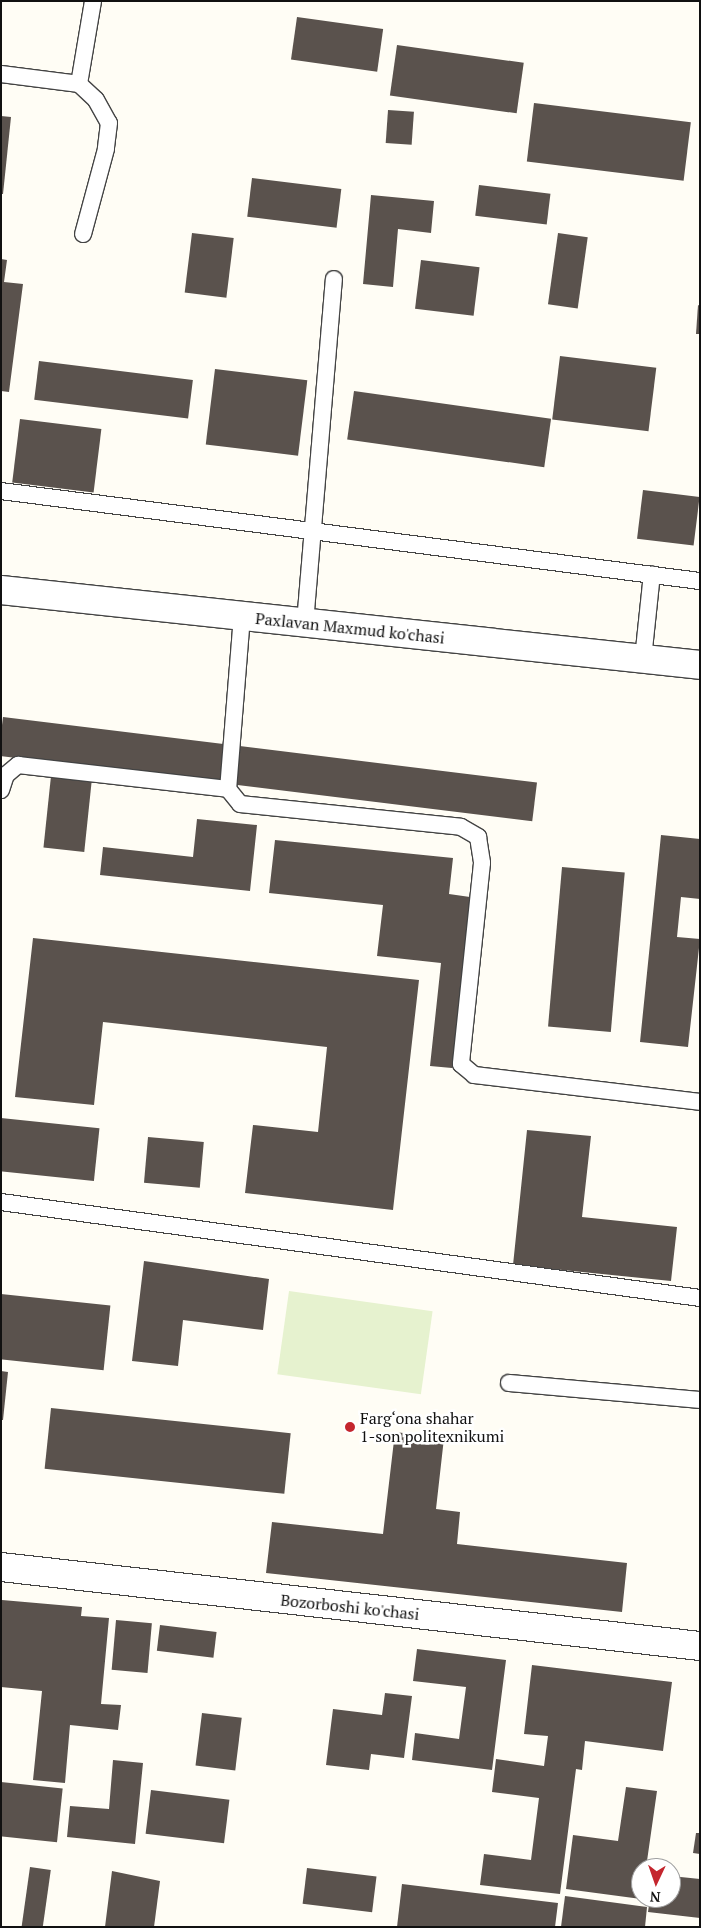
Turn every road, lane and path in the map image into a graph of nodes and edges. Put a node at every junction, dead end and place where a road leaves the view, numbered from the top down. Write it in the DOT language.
graph roads {
  1 [pos="93,1"];
  2 [pos="1,74"];
  3 [pos="80,84"];
  4 [pos="83,234"];
  5 [pos="334,279"];
  6 [pos="1,491"];
  7 [pos="313,530"];
  8 [pos="652,574"];
  9 [pos="700,581"];
  10 [pos="1,590"];
  11 [pos="242,616"];
  12 [pos="305,623"];
  13 [pos="643,659"];
  14 [pos="700,665"];
  15 [pos="228,789"];
  16 [pos="1,790"];
  17 [pos="700,1102"];
  18 [pos="1,1202"];
  19 [pos="700,1298"];
  20 [pos="509,1383"];
  21 [pos="700,1400"];
  22 [pos="1,1568"];
  23 [pos="700,1646"];
  1 -- 3 [label="lane"];
  2 -- 3 [label="lane"];
  3 -- 4 [label="lane"];
  5 -- 7 [label="lane"];
  6 -- 7 [label="lane"];
  7 -- 8 [label="lane"];
  7 -- 12 [label="lane"];
  8 -- 9 [label="lane"];
  8 -- 13 [label="lane"];
  10 -- 11 [label="street, Paxlavan Maxmud ko'chasi"];
  11 -- 12 [label="street, Paxlavan Maxmud ko'chasi"];
  11 -- 15 [label="lane"];
  12 -- 13 [label="street, Paxlavan Maxmud ko'chasi"];
  13 -- 14 [label="street, Paxlavan Maxmud ko'chasi"];
  15 -- 16 [label="lane"];
  15 -- 17 [label="lane"];
  18 -- 19 [label="lane"];
  20 -- 21 [label="lane"];
  22 -- 23 [label="street, Bozorboshi ko'chasi"];
}
